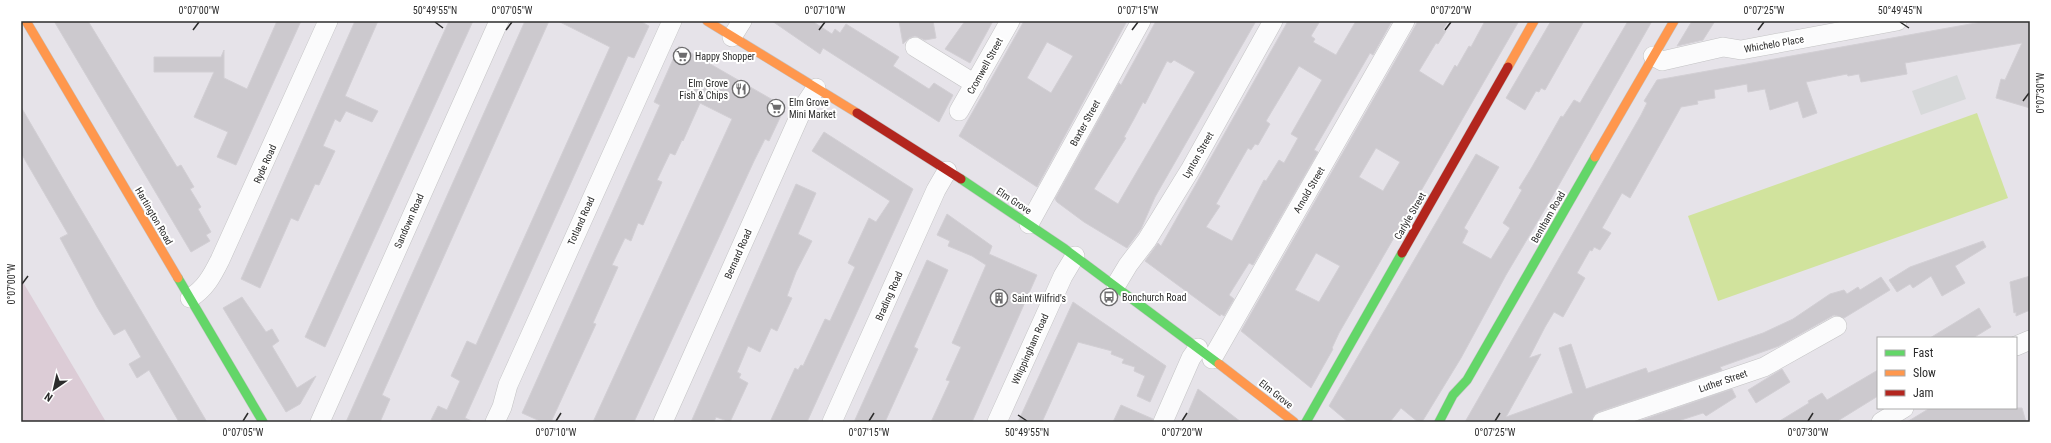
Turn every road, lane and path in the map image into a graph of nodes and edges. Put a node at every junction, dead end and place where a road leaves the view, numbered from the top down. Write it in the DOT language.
graph roads {
  1 [pos="26,21"];
  2 [pos="328,21"];
  3 [pos="499,21"];
  4 [pos="672,21"];
  5 [pos="708,21"];
  6 [pos="1010,21"];
  7 [pos="1141,21"];
  8 [pos="1273,21"];
  9 [pos="1404,21"];
  10 [pos="1534,21"];
  11 [pos="1674,21"];
  12 [pos="1898,21"];
  13 [pos="737,29"];
  14 [pos="915,47"];
  15 [pos="1653,56"];
  16 [pos="975,84"];
  17 [pos="816,88"];
  18 [pos="959,111"];
  19 [pos="947,171"];
  20 [pos="1029,224"];
  21 [pos="1075,256"];
  22 [pos="1116,285"];
  23 [pos="190,298"];
  24 [pos="1837,326"];
  25 [pos="2030,340"];
  26 [pos="2017,346"];
  27 [pos="1205,353"];
  28 [pos="1902,409"];
  29 [pos="263,422"];
  30 [pos="320,422"];
  31 [pos="495,422"];
  32 [pos="663,422"];
  33 [pos="832,422"];
  34 [pos="997,422"];
  35 [pos="1163,422"];
  36 [pos="1294,422"];
  37 [pos="1306,422"];
  38 [pos="1438,422"];
  39 [pos="1602,422"];
  40 [pos="1881,422"];
  1 -- 23 [label="street, Hartington Road"];
  2 -- 23 [label="street, Ryde Road"];
  3 -- 30 [label="street, Sandown Road"];
  4 -- 31 [label="street, Totland Road"];
  5 -- 13 [label="street, Elm Grove"];
  6 -- 16 [label="street, Cromwell Street"];
  7 -- 20 [label="street, Baxter Street"];
  8 -- 22 [label="street, Lynton Street"];
  9 -- 27 [label="street, Arnold Street"];
  10 -- 37 [label="street, Carlyle Street"];
  11 -- 15 [label="street, Bentham Road"];
  12 -- 15 [label="street, Whichelo Place"];
  13 -- 17 [label="street, Elm Grove"];
  14 -- 16 [label="street"];
  15 -- 38 [label="street, Bentham Road"];
  16 -- 18 [label="street, Cromwell Street"];
  17 -- 19 [label="street, Elm Grove"];
  17 -- 32 [label="street, Bernard Road"];
  19 -- 20 [label="street, Elm Grove"];
  19 -- 33 [label="street, Brading Road"];
  20 -- 21 [label="street, Elm Grove"];
  21 -- 22 [label="street, Elm Grove"];
  21 -- 34 [label="street, Whippingham Road"];
  22 -- 27 [label="street, Elm Grove"];
  23 -- 29 [label="street, Hartington Road"];
  24 -- 39 [label="street, Luther Street"];
  25 -- 26 [label="street"];
  27 -- 35 [label="street"];
  27 -- 36 [label="street, Elm Grove"];
  28 -- 40 [label="street"];
}
